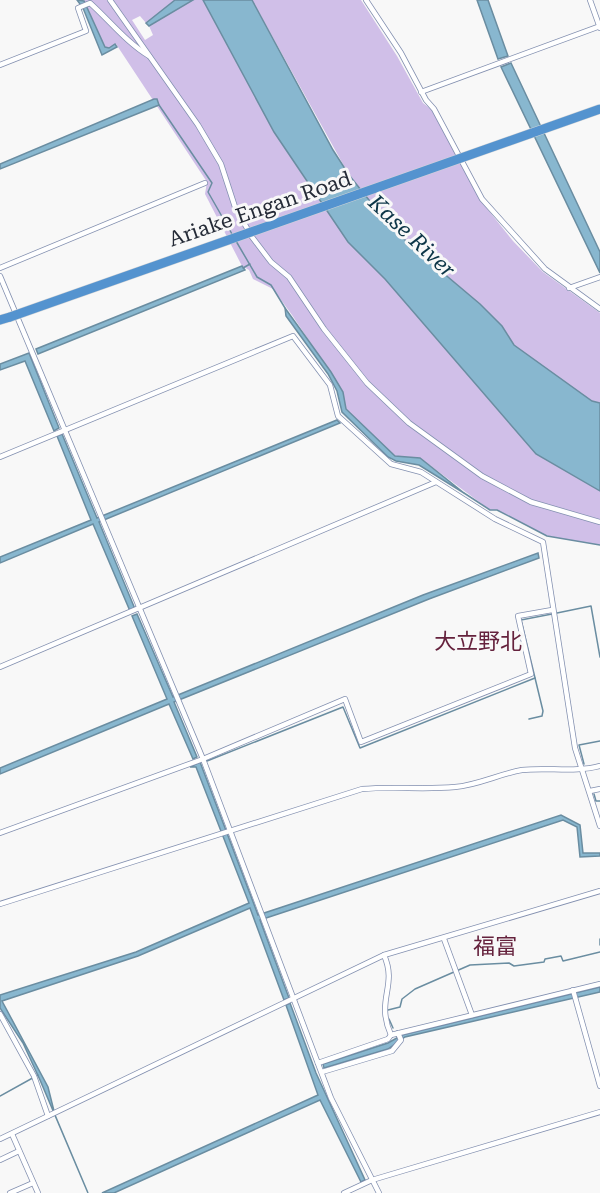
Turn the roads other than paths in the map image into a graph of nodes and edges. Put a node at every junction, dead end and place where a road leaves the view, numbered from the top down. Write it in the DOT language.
graph roads {
  1 [pos="110,0"];
  2 [pos="366,0"];
  3 [pos="590,0"];
  4 [pos="600,27"];
  5 [pos="151,58"];
  6 [pos="0,65"];
  7 [pos="422,92"];
  8 [pos="600,109"];
  9 [pos="205,183"];
  10 [pos="0,268"];
  11 [pos="0,276"];
  12 [pos="600,277"];
  13 [pos="569,288"];
  14 [pos="600,309"];
  15 [pos="0,320"];
  16 [pos="64,430"];
  17 [pos="0,457"];
  18 [pos="436,482"];
  19 [pos="600,522"];
  20 [pos="139,609"];
  21 [pos="553,612"];
  22 [pos="0,666"];
  23 [pos="201,759"];
  24 [pos="600,765"];
  25 [pos="581,769"];
  26 [pos="595,790"];
  27 [pos="600,826"];
  28 [pos="232,831"];
  29 [pos="0,833"];
  30 [pos="600,891"];
  31 [pos="0,904"];
  32 [pos="444,939"];
  33 [pos="384,956"];
  34 [pos="600,984"];
  35 [pos="573,990"];
  36 [pos="292,999"];
  37 [pos="0,1014"];
  38 [pos="471,1015"];
  39 [pos="398,1033"];
  40 [pos="391,1035"];
  41 [pos="318,1063"];
  42 [pos="322,1072"];
  43 [pos="600,1086"];
  44 [pos="600,1112"];
  45 [pos="52,1114"];
  46 [pos="12,1134"];
  47 [pos="0,1139"];
  48 [pos="19,1151"];
  49 [pos="0,1160"];
  50 [pos="371,1181"];
  51 [pos="33,1182"];
  52 [pos="10,1193"];
  53 [pos="38,1193"];
  54 [pos="344,1193"];
  55 [pos="379,1193"];
  1 -- 5 [label="street"];
  2 -- 7 [label="street"];
  3 -- 4 [label="street"];
  4 -- 7 [label="street"];
  5 -- 6 [label="street"];
  5 -- 19 [label="street"];
  7 -- 13 [label="street"];
  8 -- 15 [label="highway, Ariake Engan Road, bridge"];
  9 -- 10 [label="street"];
  11 -- 16 [label="street"];
  12 -- 13 [label="street"];
  13 -- 14 [label="street"];
  16 -- 17 [label="street"];
  16 -- 18 [label="street"];
  16 -- 20 [label="street"];
  18 -- 20 [label="street"];
  18 -- 21 [label="street"];
  20 -- 22 [label="street"];
  20 -- 23 [label="street"];
  21 -- 23 [label="street"];
  21 -- 25 [label="street"];
  23 -- 28 [label="street"];
  23 -- 29 [label="street"];
  24 -- 25 [label="street"];
  25 -- 26 [label="street"];
  25 -- 28 [label="street"];
  26 -- 27 [label="street"];
  28 -- 31 [label="street"];
  28 -- 36 [label="street"];
  30 -- 32 [label="street"];
  32 -- 33 [label="street"];
  32 -- 38 [label="street"];
  33 -- 36 [label="street"];
  33 -- 40 [label="street"];
  34 -- 35 [label="street"];
  35 -- 38 [label="street"];
  35 -- 43 [label="street"];
  36 -- 41 [label="street"];
  36 -- 45 [label="street"];
  37 -- 45 [label="street"];
  38 -- 39 [label="street"];
  39 -- 40 [label="street"];
  39 -- 42 [label="street"];
  40 -- 41 [label="street"];
  41 -- 42 [label="street"];
  42 -- 50 [label="street"];
  44 -- 50 [label="street"];
  45 -- 46 [label="street"];
  46 -- 47 [label="street"];
  46 -- 48 [label="street"];
  48 -- 49 [label="street"];
  48 -- 51 [label="street"];
  50 -- 54 [label="street"];
  50 -- 55 [label="street"];
  51 -- 52 [label="street"];
  51 -- 53 [label="street"];
}
